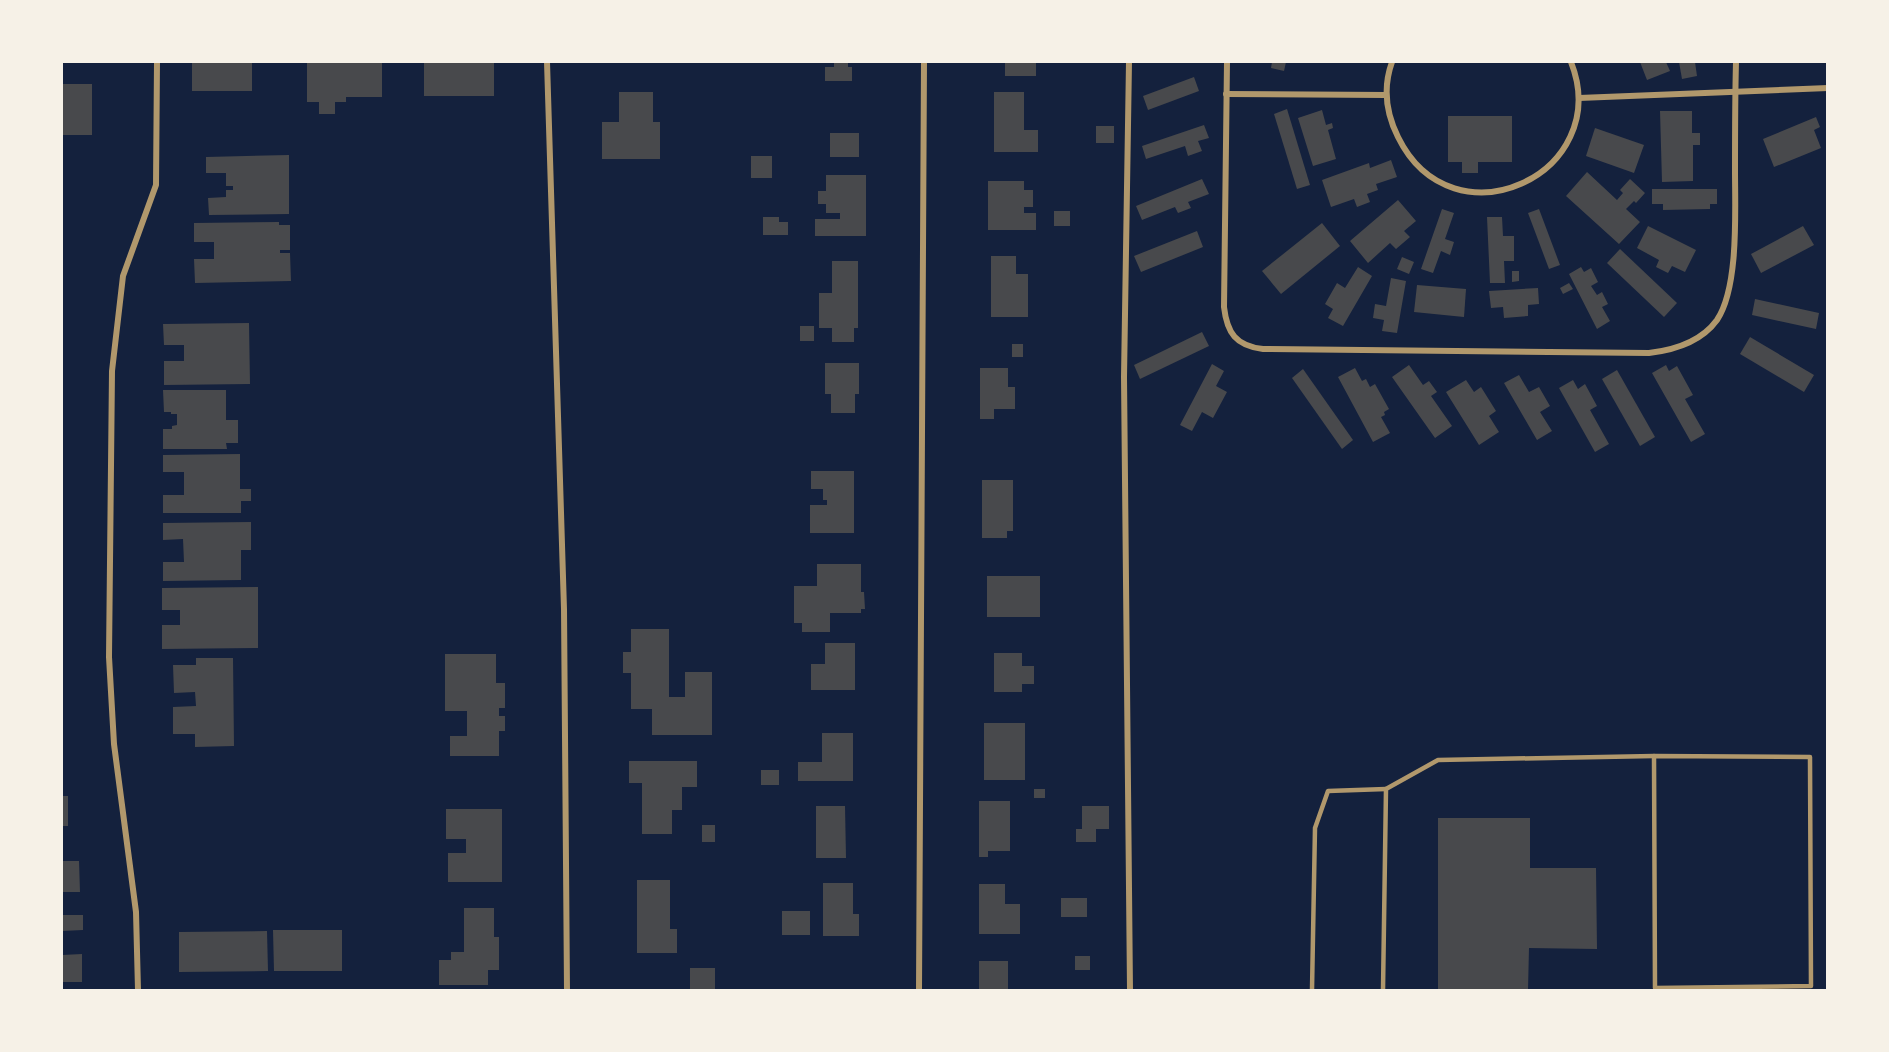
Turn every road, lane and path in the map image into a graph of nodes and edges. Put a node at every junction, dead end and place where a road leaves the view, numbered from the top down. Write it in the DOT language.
graph roads {
  1 [pos="157,62"];
  2 [pos="547,62"];
  3 [pos="924,62"];
  4 [pos="1129,62"];
  5 [pos="1227,62"];
  6 [pos="1392,62"];
  7 [pos="1570,62"];
  8 [pos="1736,62"];
  9 [pos="1827,88"];
  10 [pos="1735,91"];
  11 [pos="1226,94"];
  12 [pos="1386,95"];
  13 [pos="1579,98"];
  14 [pos="1654,756"];
  15 [pos="1386,789"];
  16 [pos="1655,989"];
  17 [pos="138,990"];
  18 [pos="567,990"];
  19 [pos="919,990"];
  20 [pos="1130,990"];
  21 [pos="1312,990"];
  22 [pos="1383,990"];
  23 [pos="1648,990"];
  1 -- 17 [label="street"];
  2 -- 18 [label="street"];
  3 -- 19 [label="street"];
  4 -- 20 [label="street"];
  5 -- 11 [label="street"];
  6 -- 12 [label="street"];
  7 -- 13 [label="street"];
  8 -- 10 [label="street"];
  9 -- 10 [label="street"];
  10 -- 11 [label="street"];
  10 -- 13 [label="street"];
  11 -- 12 [label="street"];
  12 -- 13 [label="street"];
  14 -- 15 [label="lane"];
  14 -- 16 [label="lane"];
  14 -- 16 [label="lane"];
  15 -- 21 [label="lane"];
  15 -- 22 [label="lane"];
  16 -- 23 [label="lane"];
}
